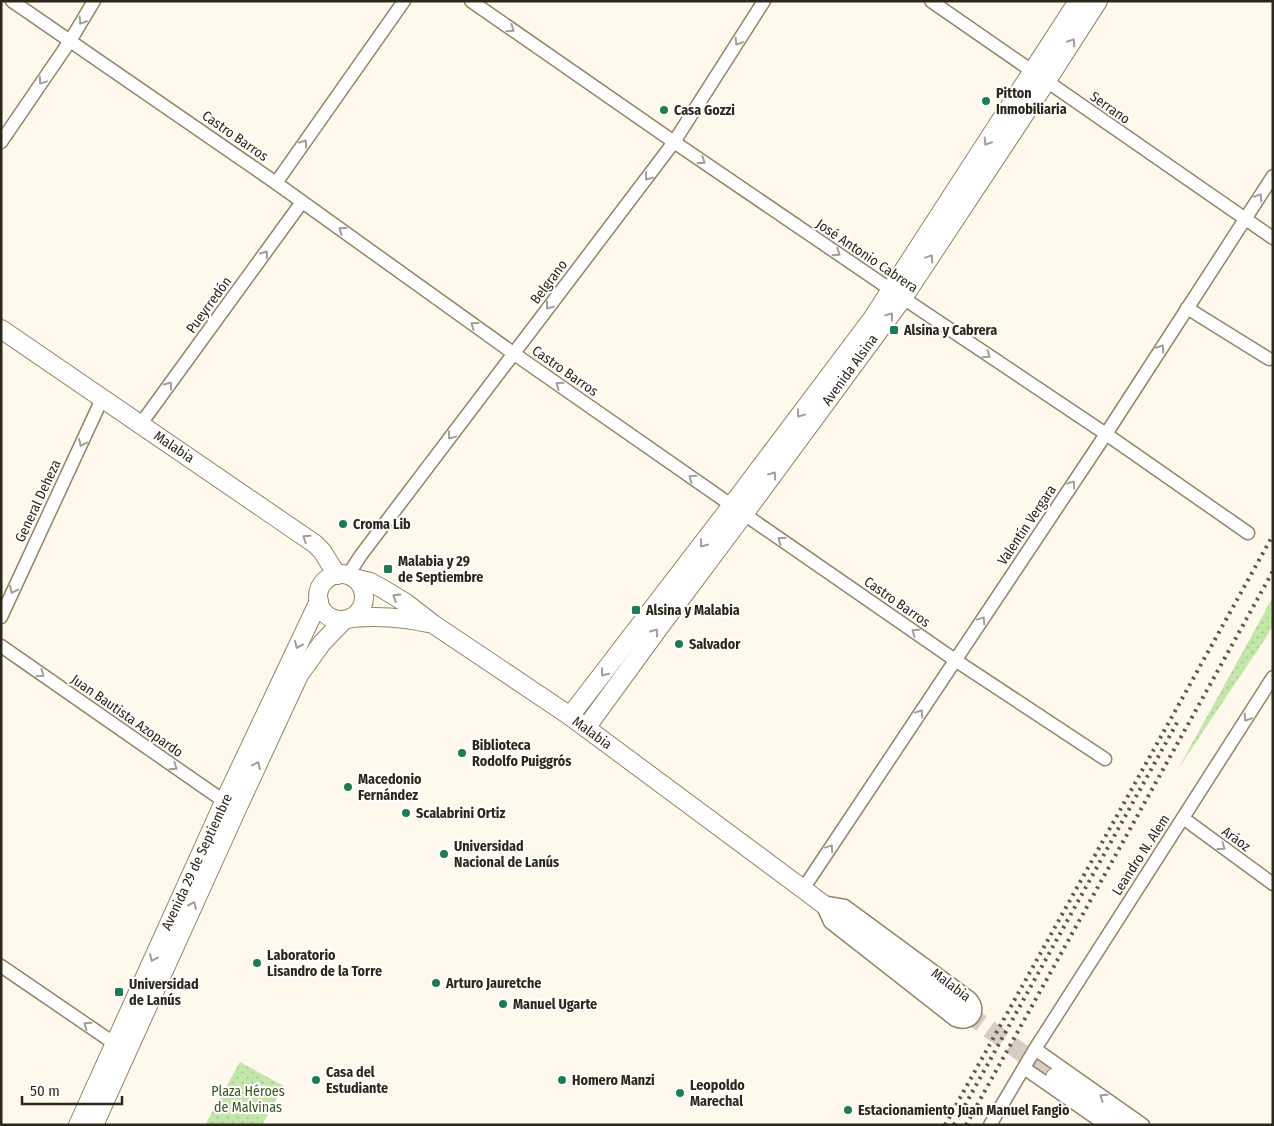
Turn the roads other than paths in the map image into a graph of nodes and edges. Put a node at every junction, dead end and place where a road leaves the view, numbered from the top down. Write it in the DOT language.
graph roads {
  1 [pos="12,1"];
  2 [pos="94,1"];
  3 [pos="404,1"];
  4 [pos="471,1"];
  5 [pos="764,1"];
  6 [pos="931,1"];
  7 [pos="1078,1"];
  8 [pos="1098,1"];
  9 [pos="70,41"];
  10 [pos="1039,77"];
  11 [pos="1,142"];
  12 [pos="674,142"];
  13 [pos="1273,176"];
  14 [pos="276,183"];
  15 [pos="302,202"];
  16 [pos="1245,219"];
  17 [pos="1273,238"];
  18 [pos="897,294"];
  19 [pos="1187,308"];
  20 [pos="1,329"];
  21 [pos="513,353"];
  22 [pos="1269,359"];
  23 [pos="102,399"];
  24 [pos="140,424"];
  25 [pos="1106,434"];
  26 [pos="738,510"];
  27 [pos="1248,533"];
  28 [pos="346,576"];
  29 [pos="319,601"];
  30 [pos="1,617"];
  31 [pos="347,619"];
  32 [pos="433,624"];
  33 [pos="1,646"];
  34 [pos="955,660"];
  35 [pos="1273,677"];
  36 [pos="570,716"];
  37 [pos="586,728"];
  38 [pos="1105,759"];
  39 [pos="230,806"];
  40 [pos="1182,818"];
  41 [pos="1273,884"];
  42 [pos="803,889"];
  43 [pos="821,902"];
  44 [pos="1,966"];
  45 [pos="967,1013"];
  46 [pos="121,1048"];
  47 [pos="1035,1049"];
  48 [pos="1024,1068"];
  49 [pos="1054,1078"];
  50 [pos="78,1125"];
  51 [pos="94,1125"];
  52 [pos="990,1125"];
  53 [pos="1106,1125"];
  54 [pos="1125,1125"];
  55 [pos="1143,1125"];
  1 -- 9 [label="street, Castro Barros"];
  2 -- 9 [label="street, one-way"];
  14 -- 3 [label="street, one-way"];
  4 -- 12 [label="street, José Antonio Cabrera, one-way"];
  5 -- 12 [label="street, Belgrano, one-way"];
  6 -- 10 [label="street, Serrano"];
  7 -- 10 [label="main road, Avenida Alsina"];
  10 -- 8 [label="main road, Avenida Alsina, one-way"];
  9 -- 11 [label="street, one-way"];
  9 -- 14 [label="street, Castro Barros"];
  10 -- 16 [label="street, Serrano"];
  10 -- 18 [label="main road, Avenida Alsina"];
  12 -- 18 [label="street, José Antonio Cabrera, one-way"];
  12 -- 21 [label="street, Belgrano, one-way"];
  16 -- 13 [label="street, Valentín Vergara, one-way"];
  14 -- 15 [label="street, Castro Barros"];
  21 -- 15 [label="street, Castro Barros, one-way"];
  24 -- 15 [label="street, Pueyrredón, one-way"];
  16 -- 17 [label="street, Serrano"];
  16 -- 19 [label="street, Valentín Vergara"];
  18 -- 25 [label="street, José Antonio Cabrera, one-way"];
  18 -- 26 [label="main road, Avenida Alsina"];
  19 -- 22 [label="street"];
  25 -- 19 [label="street, Valentín Vergara, one-way"];
  20 -- 23 [label="main road, Malabia"];
  26 -- 21 [label="street, Castro Barros, one-way"];
  21 -- 28 [label="street, Belgrano, one-way"];
  23 -- 24 [label="main road, Malabia"];
  23 -- 30 [label="street, General Deheza, one-way"];
  28 -- 24 [label="main road, Malabia, one-way"];
  25 -- 27 [label="street, José Antonio Cabrera"];
  34 -- 25 [label="street, Valentín Vergara, one-way"];
  34 -- 26 [label="street, Castro Barros, one-way"];
  26 -- 36 [label="main road, Avenida Alsina, one-way"];
  37 -- 26 [label="main road, Avenida Alsina, one-way"];
  28 -- 29 [label="main road"];
  28 -- 31 [label="main road"];
  32 -- 28 [label="main road, Malabia, one-way"];
  29 -- 31 [label="main road"];
  29 -- 39 [label="main road, Avenida 29 de Septiembre, one-way"];
  31 -- 32 [label="main road"];
  39 -- 31 [label="main road, Avenida 29 de Septiembre, one-way"];
  32 -- 36 [label="main road, Malabia"];
  33 -- 39 [label="street, Juan Bautista Azopardo, one-way"];
  34 -- 38 [label="street, Castro Barros"];
  42 -- 34 [label="street, Valentín Vergara, one-way"];
  35 -- 40 [label="street, Leandro N. Alem, one-way"];
  36 -- 37 [label="main road, Malabia"];
  37 -- 42 [label="main road, Malabia"];
  39 -- 46 [label="main road, Avenida 29 de Septiembre"];
  40 -- 41 [label="street, Aráoz, one-way"];
  40 -- 47 [label="street, Leandro N. Alem"];
  42 -- 43 [label="main road, Malabia"];
  43 -- 43 [label="street, Malabia"];
  43 -- 45 [label="main road, Malabia"];
  46 -- 44 [label="street, one-way"];
  46 -- 50 [label="main road, Avenida 29 de Septiembre"];
  46 -- 51 [label="main road, Avenida 29 de Septiembre"];
  47 -- 48 [label="street, Leandro N. Alem"];
  55 -- 47 [label="street, one-way"];
  48 -- 52 [label="street, Leandro N. Alem"];
  48 -- 53 [label="street"];
  49 -- 54 [label="main road"];
}
